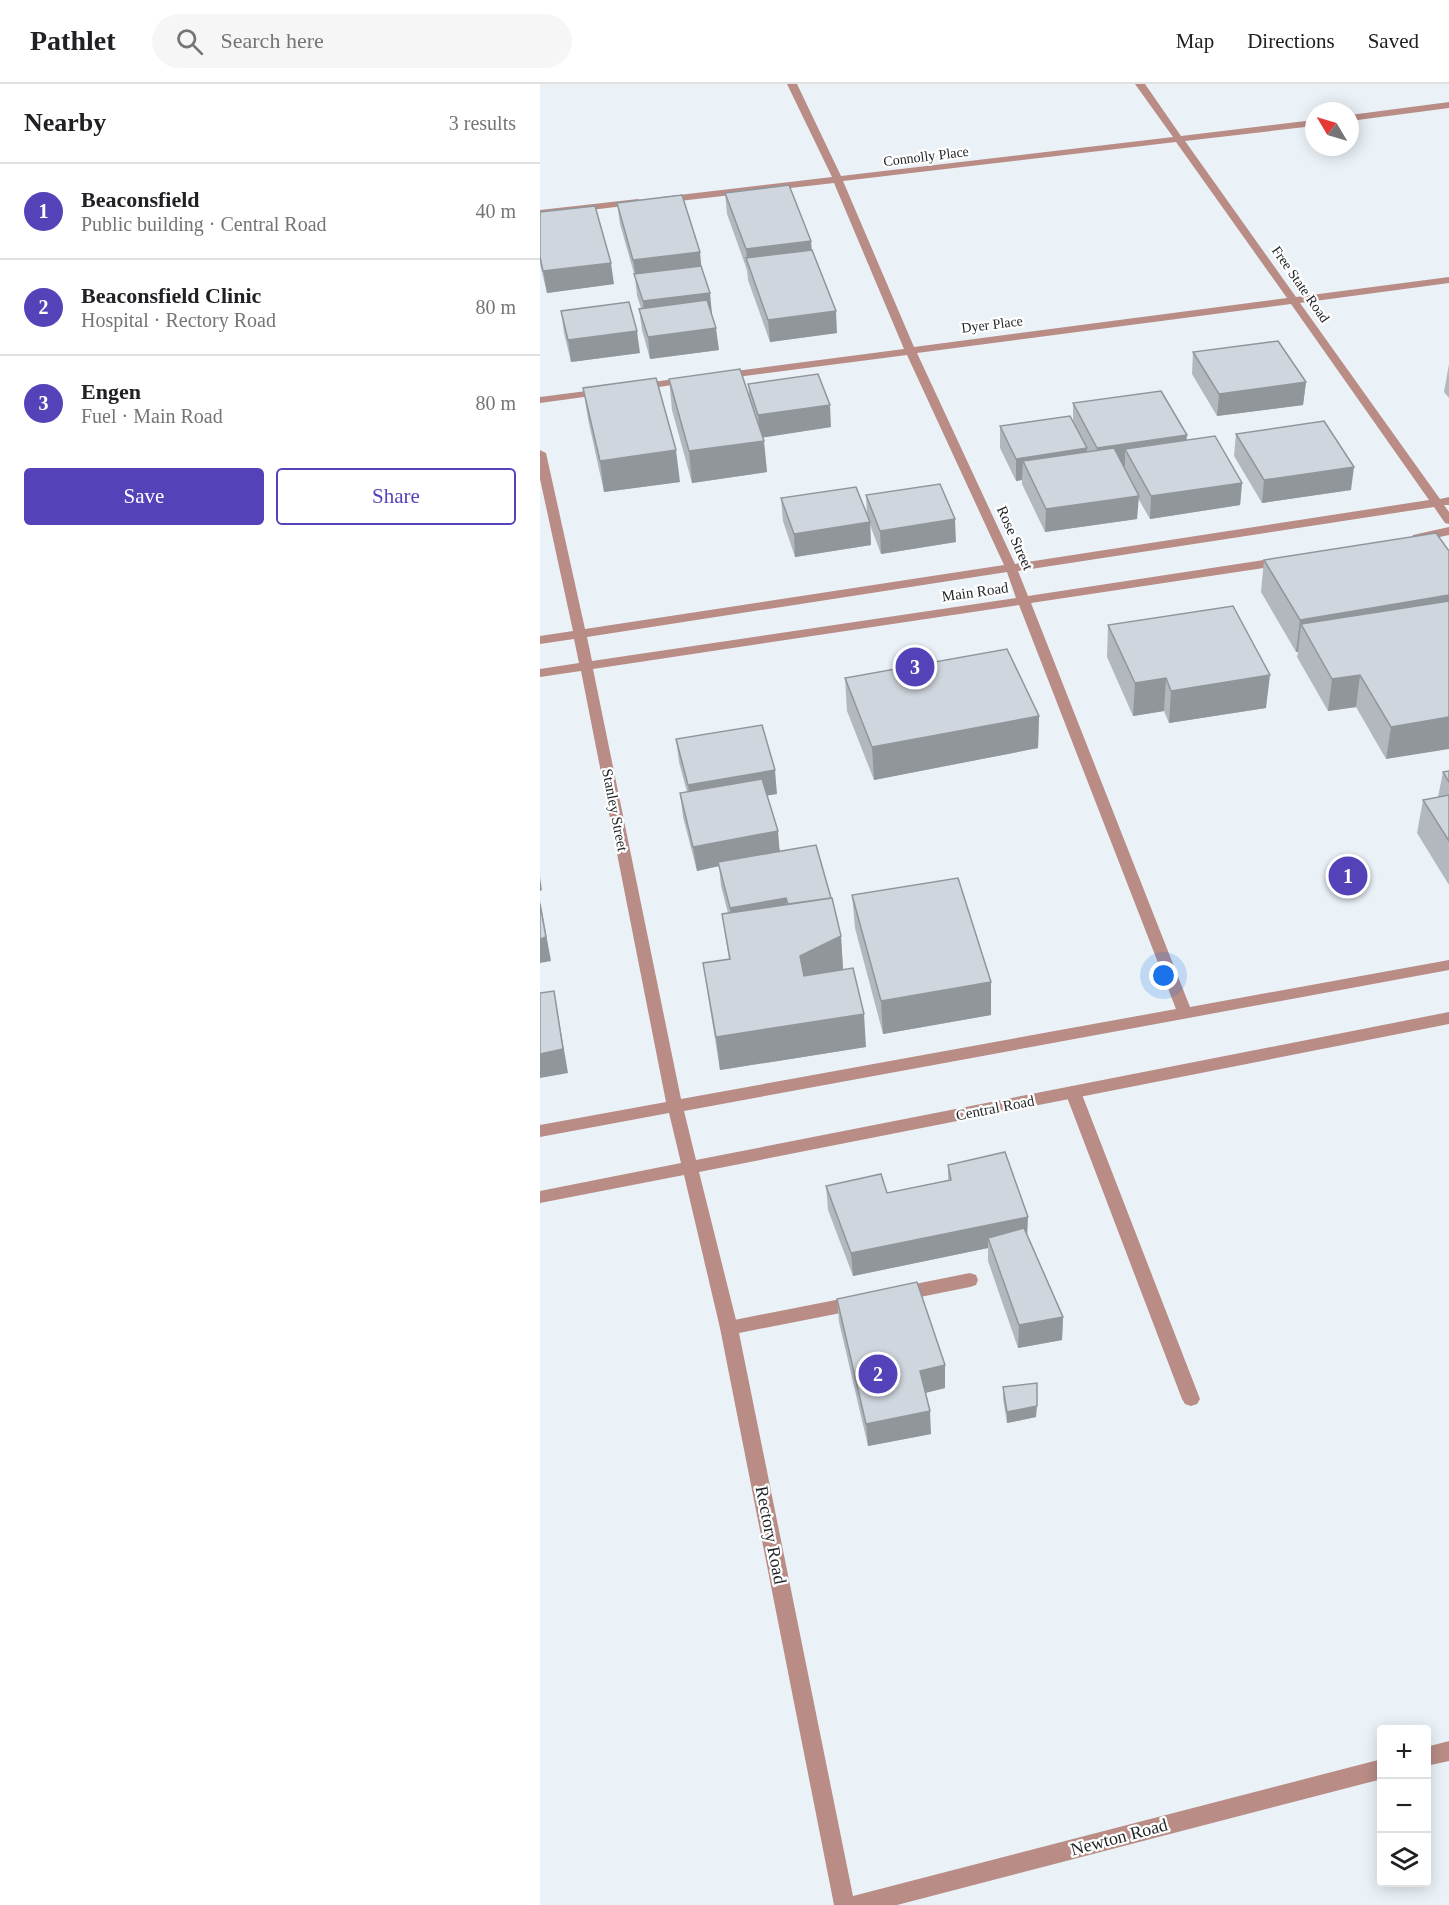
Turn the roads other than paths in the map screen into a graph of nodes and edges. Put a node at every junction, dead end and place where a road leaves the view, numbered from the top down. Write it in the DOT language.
graph roads {
  1 [pos="792,84"];
  2 [pos="1140,84"];
  3 [pos="1449,105"];
  4 [pos="1359,117"];
  5 [pos="1305,124"];
  6 [pos="1182,140"];
  7 [pos="838,180"];
  8 [pos="655,200"];
  9 [pos="643,202"];
  10 [pos="540,213"];
  11 [pos="1449,280"];
  12 [pos="1294,300"];
  13 [pos="910,350"];
  14 [pos="540,400"];
  15 [pos="540,453"];
  16 [pos="1449,501"];
  17 [pos="1435,502"];
  18 [pos="1449,520"];
  19 [pos="1449,531"];
  20 [pos="1407,540"];
  21 [pos="1294,560"];
  22 [pos="1011,568"];
  23 [pos="1023,602"];
  24 [pos="580,635"];
  25 [pos="540,640"];
  26 [pos="586,666"];
  27 [pos="540,674"];
  28 [pos="1449,965"];
  29 [pos="1185,1014"];
  30 [pos="1449,1018"];
  31 [pos="1073,1092"];
  32 [pos="675,1106"];
  33 [pos="540,1131"];
  34 [pos="690,1167"];
  35 [pos="540,1197"];
  36 [pos="970,1280"];
  37 [pos="729,1328"];
  38 [pos="1191,1399"];
  39 [pos="1449,1751"];
  40 [pos="1431,1756"];
  41 [pos="1377,1770"];
  42 [pos="844,1905"];
  43 [pos="857,1905"];
  1 -- 7 [label="street, Rose Street"];
  2 -- 6 [label="street, Free State Road"];
  3 -- 4 [label="street"];
  5 -- 6 [label="street, Connolly Place"];
  6 -- 7 [label="street, Connolly Place"];
  6 -- 12 [label="street, Free State Road"];
  7 -- 8 [label="street, Connolly Place"];
  7 -- 13 [label="street, Rose Street"];
  9 -- 10 [label="street"];
  11 -- 12 [label="street, Dyer Place"];
  12 -- 13 [label="street, Dyer Place"];
  12 -- 17 [label="street, Free State Road"];
  13 -- 14 [label="street, Dyer Place"];
  13 -- 22 [label="street, Rose Street"];
  15 -- 24 [label="street, Stanley Street"];
  16 -- 17 [label="street, Main Road"];
  17 -- 18 [label="street, Free State Road"];
  17 -- 22 [label="street, Main Road"];
  19 -- 20 [label="street"];
  21 -- 23 [label="street, Main Road"];
  22 -- 23 [label="street, Rose Street"];
  22 -- 24 [label="street, Main Road"];
  23 -- 26 [label="street, Main Road"];
  23 -- 29 [label="street, Rose Street"];
  24 -- 25 [label="street, Main Road"];
  24 -- 26 [label="street, Stanley Street"];
  26 -- 27 [label="street, Main Road"];
  26 -- 32 [label="street, Stanley Street"];
  28 -- 29 [label="street"];
  29 -- 32 [label="street"];
  30 -- 31 [label="street, Central Road"];
  31 -- 34 [label="street, Central Road"];
  31 -- 38 [label="street"];
  32 -- 33 [label="street"];
  32 -- 34 [label="street, Stanley Street"];
  34 -- 35 [label="street, Central Road"];
  34 -- 37 [label="street, Rectory Road"];
  36 -- 37 [label="street"];
  37 -- 42 [label="street, Rectory Road"];
  39 -- 40 [label="street"];
  41 -- 43 [label="street, Newton Road"];
}
